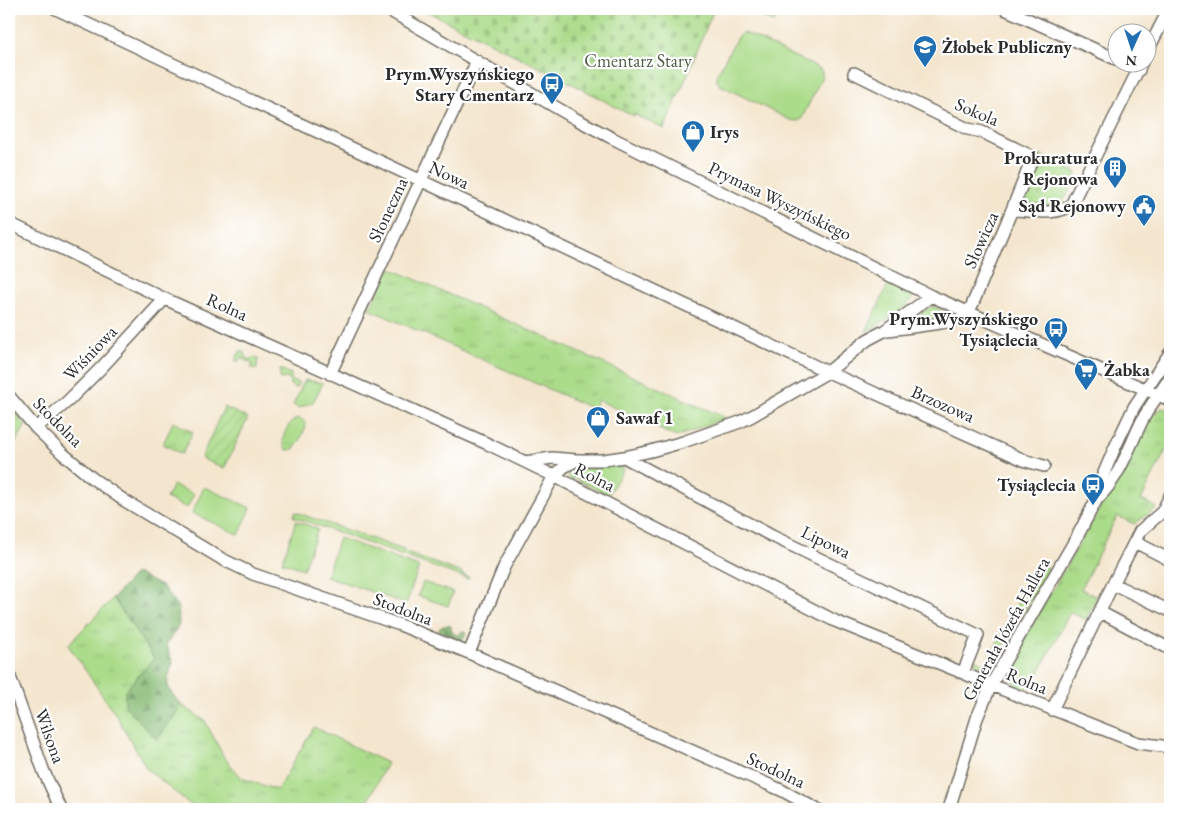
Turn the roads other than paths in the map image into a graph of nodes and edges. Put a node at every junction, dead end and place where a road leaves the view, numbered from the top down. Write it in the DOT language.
graph roads {
  1 [pos="56,9"];
  2 [pos="387,9"];
  3 [pos="1005,9"];
  4 [pos="1169,9"];
  5 [pos="1156,34"];
  6 [pos="1106,54"];
  7 [pos="477,61"];
  8 [pos="1137,72"];
  9 [pos="854,74"];
  10 [pos="421,181"];
  11 [pos="1011,212"];
  12 [pos="9,223"];
  13 [pos="932,296"];
  14 [pos="164,298"];
  15 [pos="969,311"];
  16 [pos="884,331"];
  17 [pos="1170,353"];
  18 [pos="828,372"];
  19 [pos="330,374"];
  20 [pos="1170,378"];
  21 [pos="1146,389"];
  22 [pos="1158,395"];
  23 [pos="9,396"];
  24 [pos="1170,400"];
  25 [pos="36,428"];
  26 [pos="624,457"];
  27 [pos="577,460"];
  28 [pos="525,462"];
  29 [pos="1044,466"];
  30 [pos="554,476"];
  31 [pos="1170,496"];
  32 [pos="1097,499"];
  33 [pos="1135,542"];
  34 [pos="1170,560"];
  35 [pos="1113,584"];
  36 [pos="1170,611"];
  37 [pos="1100,612"];
  38 [pos="1170,649"];
  39 [pos="468,654"];
  40 [pos="962,672"];
  41 [pos="9,674"];
  42 [pos="991,685"];
  43 [pos="1052,710"];
  44 [pos="1170,747"];
  45 [pos="61,809"];
  46 [pos="816,809"];
  47 [pos="949,809"];
  1 -- 10 [label="street, Nowa"];
  2 -- 7 [label="street, Prymasa Wyszyńskiego"];
  3 -- 6 [label="street"];
  4 -- 5 [label="street"];
  7 -- 10 [label="street, Słoneczna"];
  7 -- 13 [label="street, Prymasa Wyszyńskiego"];
  8 -- 11 [label="street, Słowicza"];
  9 -- 11 [label="street, Sokola"];
  10 -- 18 [label="street, Nowa"];
  10 -- 19 [label="street, Słoneczna"];
  11 -- 15 [label="street, Słowicza"];
  12 -- 14 [label="street, Rolna"];
  13 -- 15 [label="street, Prymasa Wyszyńskiego"];
  13 -- 16 [label="street"];
  14 -- 19 [label="street, Rolna"];
  14 -- 25 [label="street, Wiśniowa"];
  15 -- 16 [label="street"];
  15 -- 21 [label="street, Prymasa Wyszyńskiego"];
  16 -- 18 [label="street"];
  17 -- 21 [label="street"];
  18 -- 26 [label="street"];
  18 -- 29 [label="street, Brzozowa"];
  19 -- 28 [label="street, Rolna"];
  20 -- 22 [label="street"];
  21 -- 22 [label="street, Prymasa Wyszyńskiego"];
  21 -- 32 [label="street, Generała Józefa Hallera"];
  22 -- 24 [label="street, Prymasa Wyszyńskiego"];
  22 -- 32 [label="street, Generała Józefa Hallera"];
  23 -- 25 [label="street, Stodolna"];
  25 -- 39 [label="street, Stodolna"];
  26 -- 27 [label="street"];
  26 -- 40 [label="street, Lipowa"];
  27 -- 28 [label="street"];
  27 -- 30 [label="street"];
  28 -- 30 [label="street, Rolna"];
  30 -- 39 [label="street"];
  30 -- 40 [label="street, Rolna"];
  31 -- 33 [label="street"];
  32 -- 42 [label="street, Generała Józefa Hallera"];
  33 -- 34 [label="street"];
  33 -- 35 [label="street"];
  35 -- 36 [label="street"];
  35 -- 37 [label="street"];
  37 -- 38 [label="street"];
  37 -- 43 [label="street"];
  39 -- 46 [label="street, Stodolna"];
  40 -- 42 [label="street, Rolna"];
  41 -- 45 [label="street, Wilsona"];
  42 -- 43 [label="street, Rolna"];
  42 -- 47 [label="street, Generała Józefa Hallera"];
  43 -- 44 [label="street, Rolna"];
}
